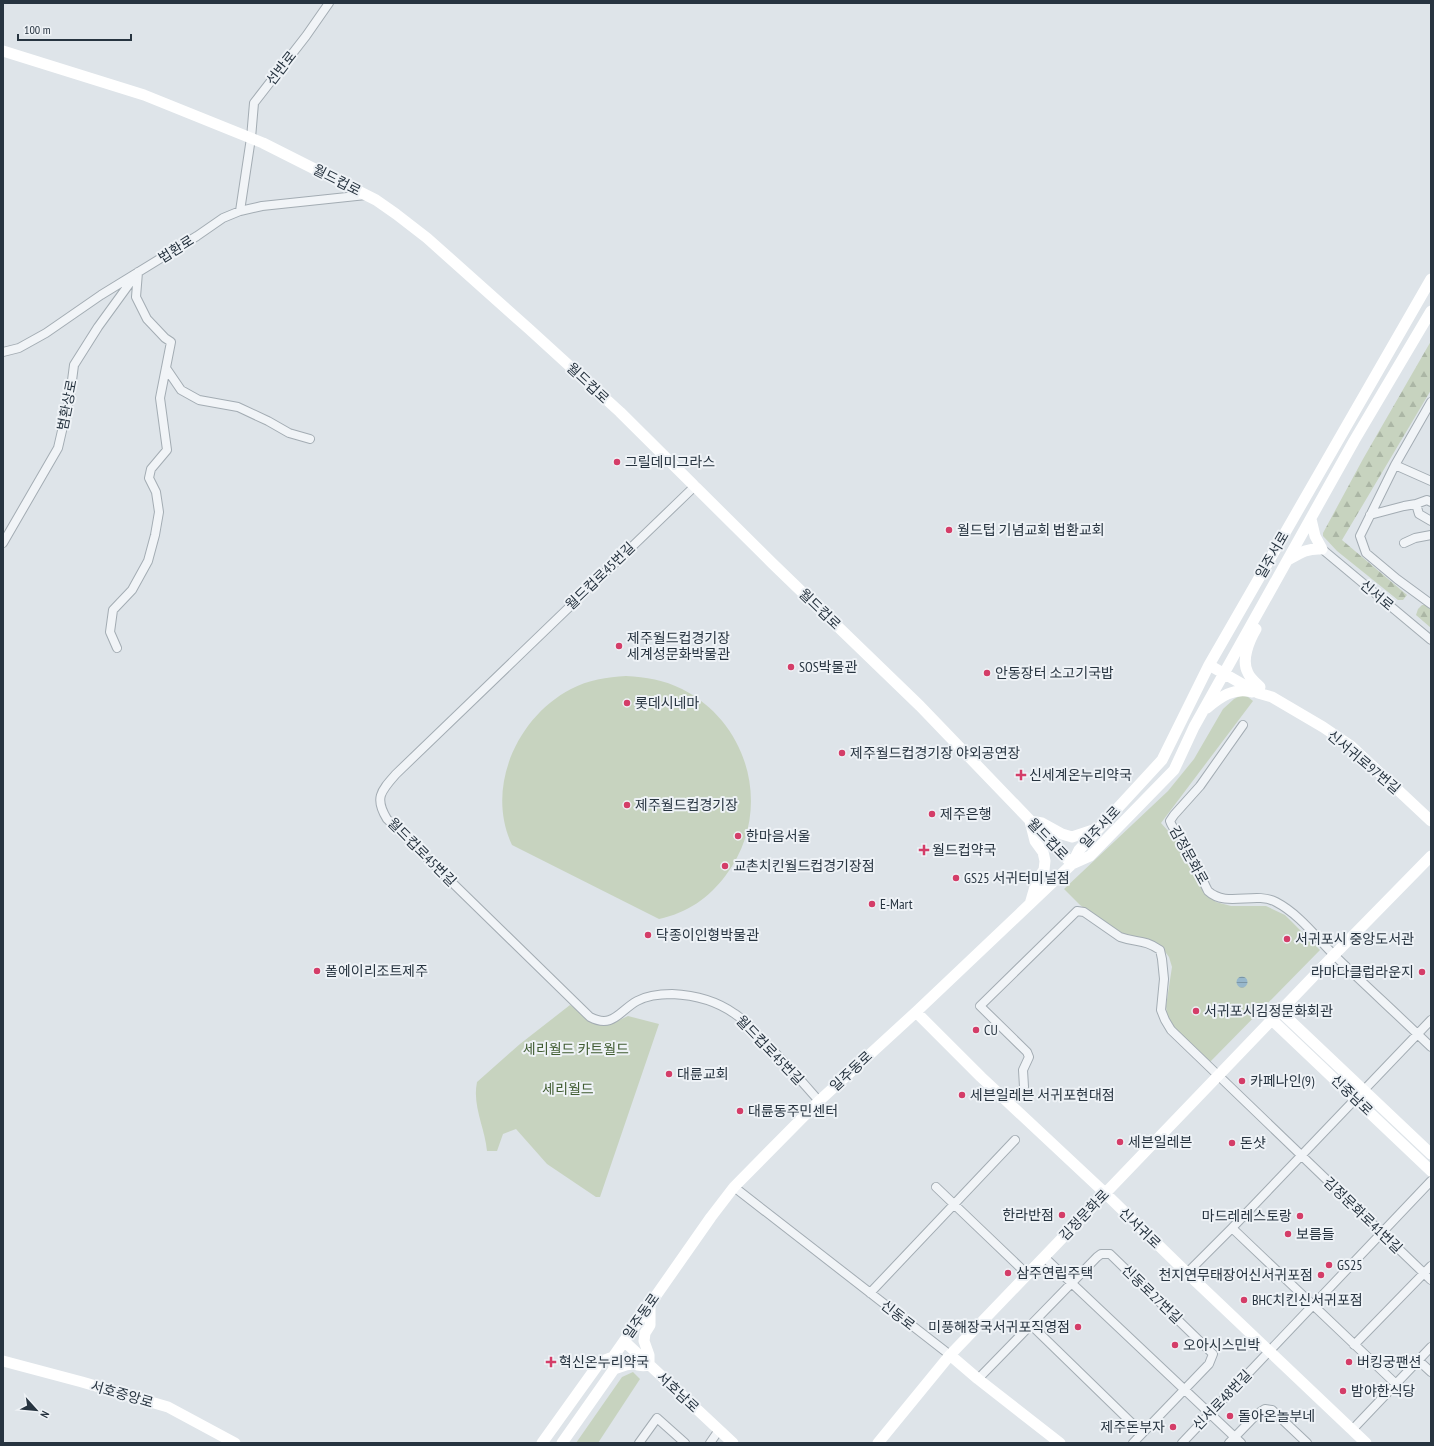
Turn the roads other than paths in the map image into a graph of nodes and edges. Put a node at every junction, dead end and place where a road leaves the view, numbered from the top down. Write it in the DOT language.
graph roads {
  1 [pos="329,3"];
  2 [pos="3,51"];
  3 [pos="251,138"];
  4 [pos="366,195"];
  5 [pos="240,211"];
  6 [pos="138,272"];
  7 [pos="1431,279"];
  8 [pos="1431,311"];
  9 [pos="3,352"];
  10 [pos="166,368"];
  11 [pos="1431,402"];
  12 [pos="310,439"];
  13 [pos="1396,464"];
  14 [pos="1431,481"];
  15 [pos="695,486"];
  16 [pos="1430,499"];
  17 [pos="1416,504"];
  18 [pos="1370,516"];
  19 [pos="1311,519"];
  20 [pos="1431,521"];
  21 [pos="1431,535"];
  22 [pos="3,543"];
  23 [pos="1404,543"];
  24 [pos="1322,549"];
  25 [pos="1287,561"];
  26 [pos="1431,604"];
  27 [pos="1262,606"];
  28 [pos="1431,640"];
  29 [pos="117,648"];
  30 [pos="1211,662"];
  31 [pos="1225,671"];
  32 [pos="1259,690"];
  33 [pos="1243,725"];
  34 [pos="1194,727"];
  35 [pos="1030,821"];
  36 [pos="1431,821"];
  37 [pos="1100,827"];
  38 [pos="1431,856"];
  39 [pos="1072,864"];
  40 [pos="1030,904"];
  41 [pos="1334,955"];
  42 [pos="1280,1011"];
  43 [pos="916,1012"];
  44 [pos="1272,1020"];
  45 [pos="1431,1020"];
  46 [pos="1417,1034"];
  47 [pos="1431,1047"];
  48 [pos="1218,1076"];
  49 [pos="1365,1091"];
  50 [pos="1356,1100"];
  51 [pos="819,1101"];
  52 [pos="1009,1103"];
  53 [pos="1015,1140"];
  54 [pos="1431,1154"];
  55 [pos="1302,1156"];
  56 [pos="1431,1171"];
  57 [pos="1431,1181"];
  58 [pos="734,1187"];
  59 [pos="936,1187"];
  60 [pos="1105,1193"];
  61 [pos="954,1205"];
  62 [pos="1232,1228"];
  63 [pos="1382,1233"];
  64 [pos="1044,1257"];
  65 [pos="1431,1266"];
  66 [pos="1187,1273"];
  67 [pos="1424,1273"];
  68 [pos="1027,1274"];
  69 [pos="1431,1280"];
  70 [pos="1071,1283"];
  71 [pos="870,1293"];
  72 [pos="650,1305"];
  73 [pos="1313,1305"];
  74 [pos="1031,1325"];
  75 [pos="624,1341"];
  76 [pos="1354,1345"];
  77 [pos="1431,1347"];
  78 [pos="1269,1351"];
  79 [pos="950,1355"];
  80 [pos="1418,1360"];
  81 [pos="3,1361"];
  82 [pos="614,1363"];
  83 [pos="649,1365"];
  84 [pos="1431,1372"];
  85 [pos="978,1379"];
  86 [pos="1396,1384"];
  87 [pos="1184,1389"];
  88 [pos="1210,1413"];
  89 [pos="719,1430"];
  90 [pos="1352,1430"];
  91 [pos="1142,1433"];
  92 [pos="1235,1441"];
  93 [pos="235,1443"];
  94 [pos="542,1443"];
  95 [pos="562,1443"];
  96 [pos="639,1443"];
  97 [pos="685,1443"];
  98 [pos="710,1443"];
  99 [pos="733,1443"];
  100 [pos="878,1443"];
  101 [pos="1060,1443"];
  102 [pos="1133,1443"];
  103 [pos="1182,1443"];
  104 [pos="1307,1443"];
  105 [pos="1366,1443"];
  1 -- 3 [label="street, 선반로"];
  2 -- 3 [label="main road, 월드컵로"];
  3 -- 4 [label="main road, 월드컵로"];
  3 -- 5 [label="street, 선반로"];
  4 -- 5 [label="street, 법환로"];
  4 -- 15 [label="main road, 월드컵로"];
  5 -- 6 [label="street, 법환로"];
  6 -- 9 [label="street, 법환로"];
  6 -- 10 [label="street"];
  6 -- 22 [label="street, 범환상로"];
  7 -- 30 [label="main road, 일주서로"];
  8 -- 19 [label="main road, 일주서로"];
  10 -- 12 [label="street"];
  10 -- 29 [label="street"];
  11 -- 13 [label="street"];
  13 -- 14 [label="street"];
  13 -- 18 [label="street"];
  15 -- 35 [label="main road, 월드컵로"];
  15 -- 51 [label="street, 월드컵로45번길"];
  16 -- 17 [label="street"];
  17 -- 18 [label="street"];
  17 -- 20 [label="street"];
  18 -- 26 [label="street"];
  19 -- 24 [label="main road"];
  19 -- 25 [label="main road, 일주서로"];
  21 -- 23 [label="street"];
  24 -- 25 [label="main road"];
  24 -- 28 [label="street, 신서로"];
  25 -- 27 [label="main road, 일주서로"];
  27 -- 31 [label="main road, 일주서로"];
  27 -- 32 [label="main road"];
  30 -- 31 [label="main road, 신서귀로97번길"];
  30 -- 37 [label="main road, 일주서로"];
  31 -- 32 [label="main road, 신서귀로97번길"];
  31 -- 34 [label="main road, 일주서로"];
  32 -- 34 [label="main road"];
  32 -- 36 [label="main road, 신서귀로97번길"];
  33 -- 41 [label="street, 김정문화로"];
  34 -- 39 [label="main road, 일주서로"];
  35 -- 37 [label="main road"];
  35 -- 39 [label="main road, 월드컵로"];
  35 -- 40 [label="main road"];
  37 -- 39 [label="main road, 일주서로"];
  38 -- 41 [label="main road, 김정문화로"];
  39 -- 40 [label="main road, 일주동로"];
  40 -- 43 [label="main road, 일주동로"];
  41 -- 42 [label="main road, 김정문화로"];
  41 -- 46 [label="street"];
  42 -- 44 [label="main road, 김정문화로"];
  42 -- 49 [label="main road, 신중남로"];
  43 -- 51 [label="main road, 일주동로"];
  43 -- 52 [label="main road, 신서귀로"];
  44 -- 48 [label="main road, 김정문화로"];
  44 -- 50 [label="main road, 신중남로"];
  45 -- 46 [label="street"];
  46 -- 47 [label="street"];
  46 -- 49 [label="street"];
  48 -- 52 [label="street"];
  48 -- 55 [label="street, 김정문화로41번길"];
  48 -- 60 [label="main road, 김정문화로"];
  49 -- 50 [label="street"];
  49 -- 54 [label="main road, 신중남로"];
  50 -- 55 [label="street"];
  50 -- 56 [label="main road, 신중남로"];
  51 -- 58 [label="main road, 일주동로"];
  52 -- 60 [label="main road, 신서귀로"];
  53 -- 61 [label="street"];
  55 -- 62 [label="street"];
  55 -- 63 [label="street, 김정문화로41번길"];
  57 -- 63 [label="street, 신서로48번길"];
  58 -- 71 [label="street, 신동로"];
  58 -- 72 [label="main road, 일주동로"];
  59 -- 61 [label="street"];
  60 -- 64 [label="main road, 김정문화로"];
  60 -- 66 [label="main road, 신서귀로"];
  61 -- 68 [label="street"];
  61 -- 71 [label="street"];
  62 -- 66 [label="street"];
  62 -- 73 [label="street"];
  63 -- 67 [label="street, 김정문화로41번길"];
  63 -- 73 [label="street, 신서로48번길"];
  64 -- 68 [label="main road, 김정문화로"];
  64 -- 70 [label="street"];
  65 -- 67 [label="street"];
  66 -- 78 [label="main road, 신서귀로"];
  67 -- 69 [label="street, 김정문화로41번길"];
  67 -- 76 [label="street"];
  68 -- 79 [label="main road, 김정문화로"];
  70 -- 74 [label="street, 신동로27번길"];
  70 -- 87 [label="street"];
  70 -- 87 [label="street, 신동로27번길"];
  71 -- 79 [label="street, 신동로"];
  72 -- 75 [label="main road, 일주동로"];
  72 -- 83 [label="main road"];
  73 -- 76 [label="street"];
  73 -- 78 [label="street, 신서로48번길"];
  74 -- 85 [label="street, 신동로27번길"];
  74 -- 91 [label="street"];
  75 -- 82 [label="main road, 일주동로"];
  75 -- 83 [label="main road, 서호남로"];
  76 -- 86 [label="street"];
  77 -- 80 [label="street"];
  78 -- 88 [label="street, 신서로48번길"];
  78 -- 90 [label="main road, 신서귀로"];
  79 -- 85 [label="main road, 신동로"];
  79 -- 100 [label="main road"];
  80 -- 84 [label="street"];
  80 -- 86 [label="street"];
  81 -- 93 [label="main road, 서호중앙로"];
  82 -- 83 [label="main road"];
  82 -- 94 [label="main road, 일주동로"];
  82 -- 95 [label="main road, 일주동로"];
  83 -- 89 [label="main road, 서호남로"];
  85 -- 101 [label="main road, 신동로"];
  86 -- 90 [label="street"];
  87 -- 88 [label="street"];
  87 -- 91 [label="street, 신동로27번길"];
  88 -- 92 [label="street"];
  88 -- 103 [label="street, 신서로48번길"];
  89 -- 98 [label="street"];
  89 -- 99 [label="main road, 서호남로"];
  90 -- 105 [label="main road, 신서귀로"];
  91 -- 102 [label="street, 신동로27번길"];
  92 -- 104 [label="street"];
  96 -- 97 [label="street"];
}
